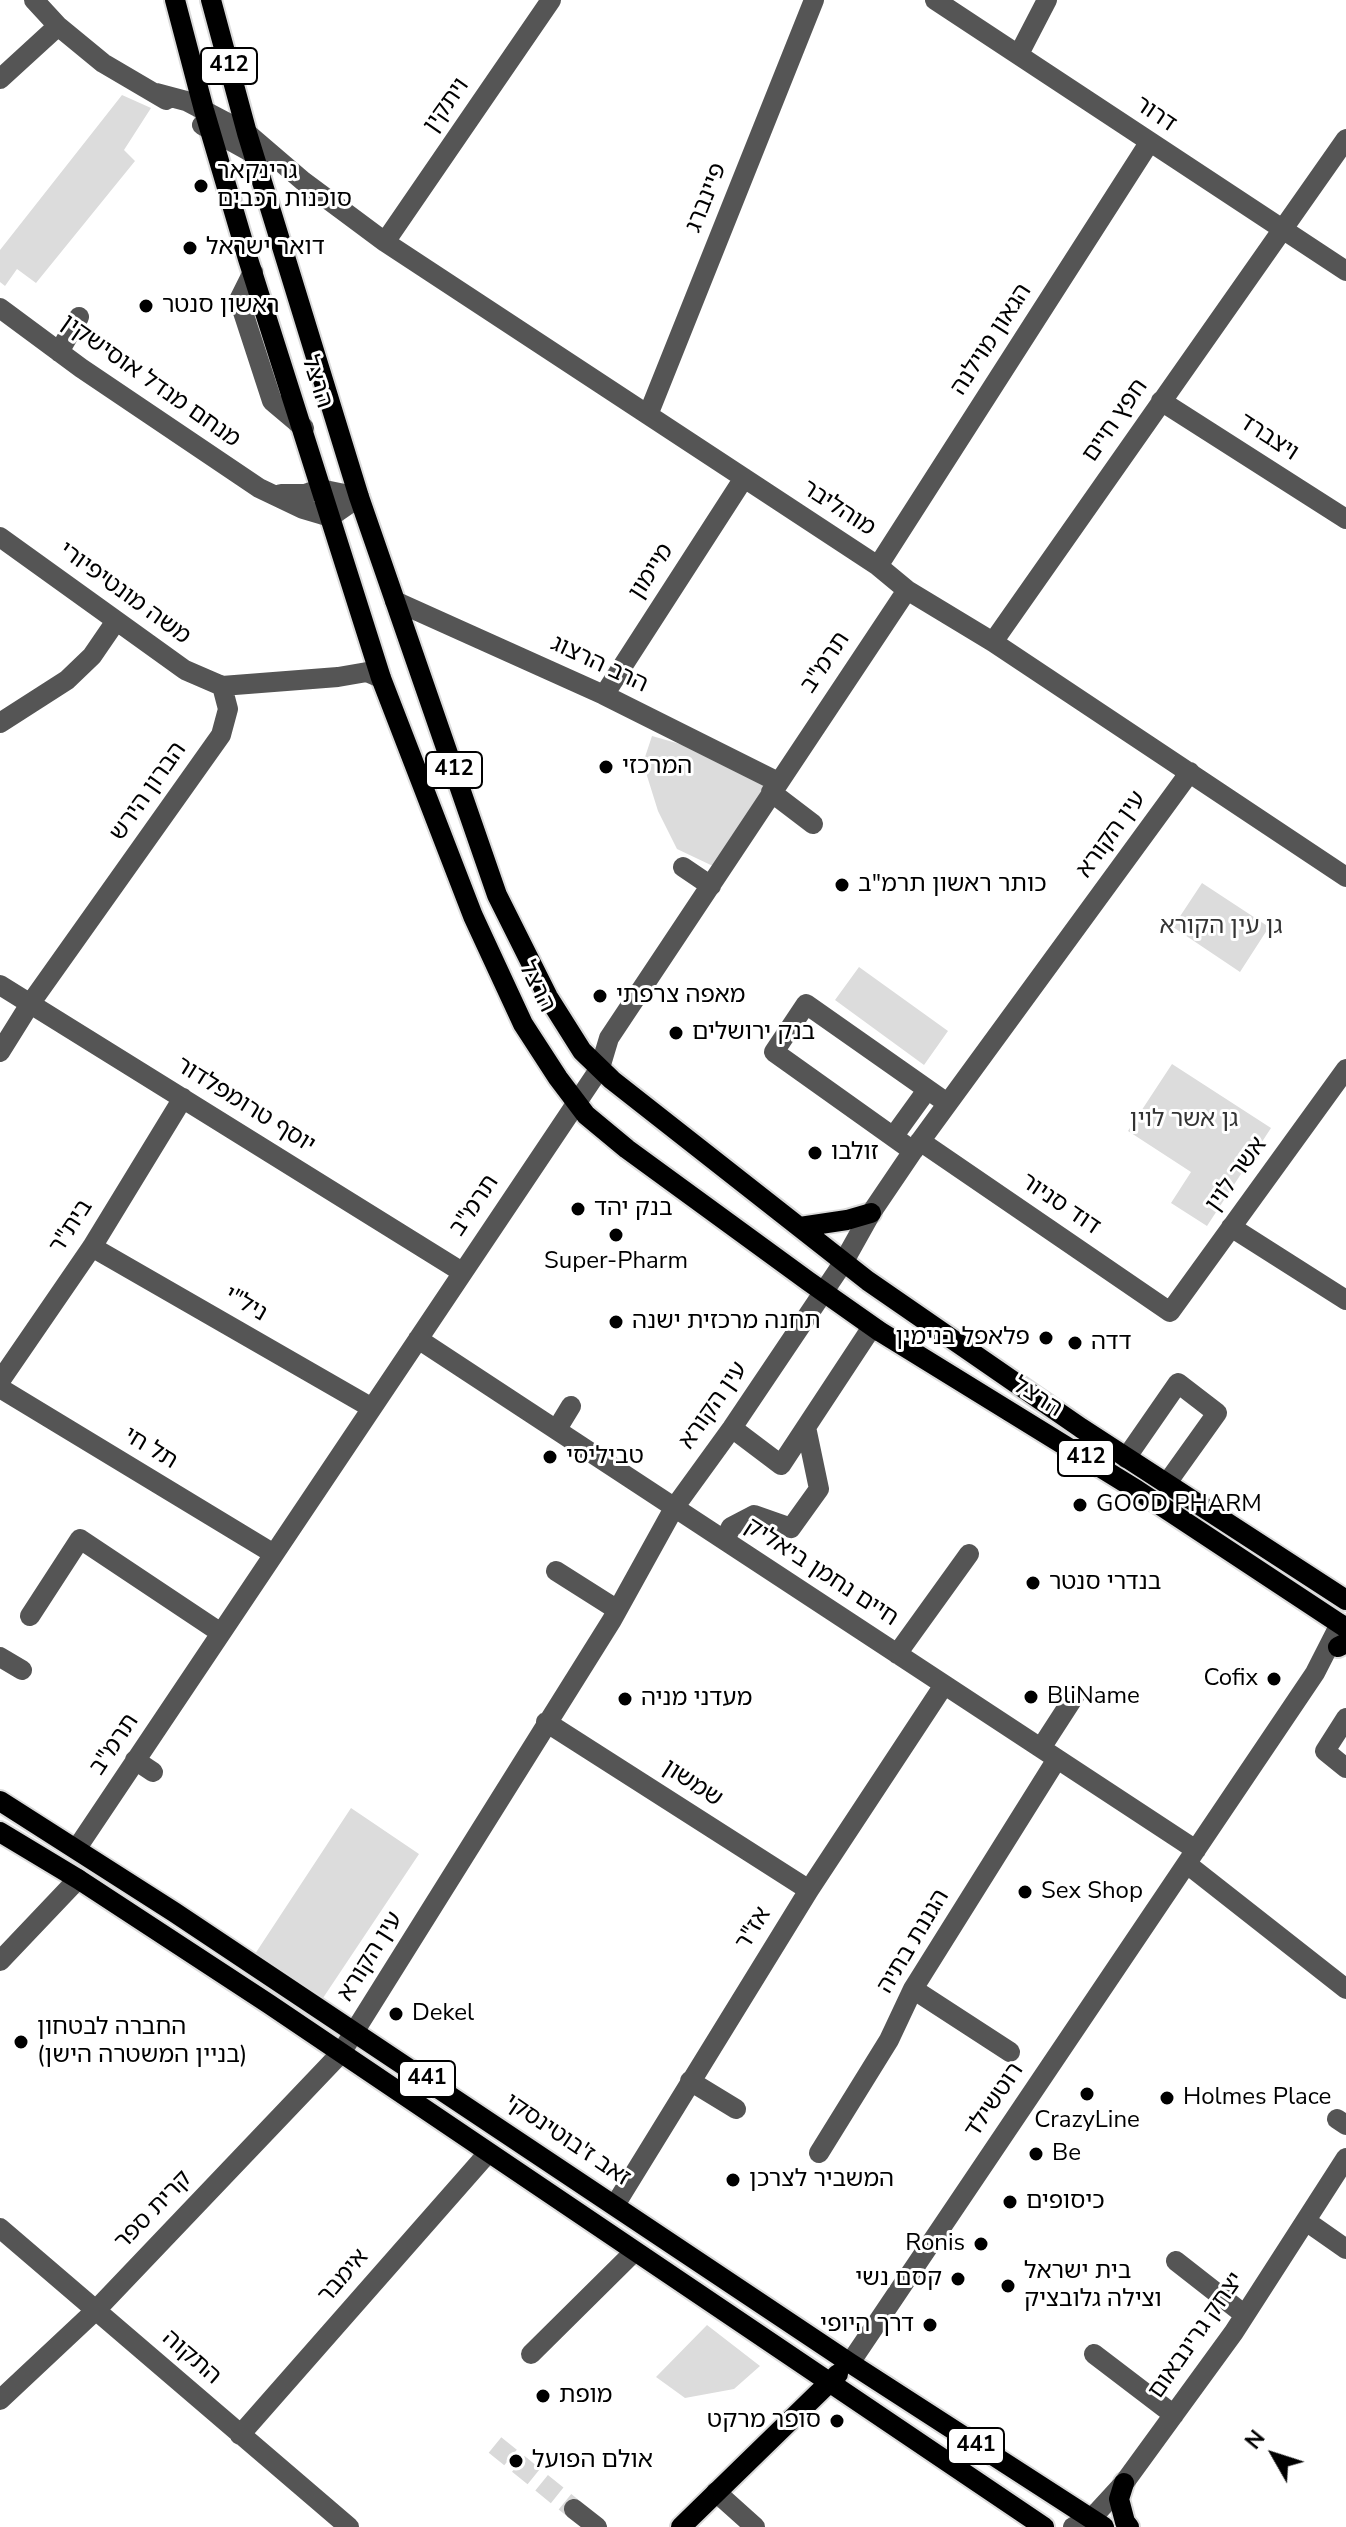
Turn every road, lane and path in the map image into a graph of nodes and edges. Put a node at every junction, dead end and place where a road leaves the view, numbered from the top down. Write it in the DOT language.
graph roads {
  1 [pos="34,0"];
  2 [pos="175,0"];
  3 [pos="211,0"];
  4 [pos="551,0"];
  5 [pos="814,0"];
  6 [pos="935,0"];
  7 [pos="1047,0"];
  8 [pos="58,26"];
  9 [pos="1019,54"];
  10 [pos="193,69"];
  11 [pos="0,79"];
  12 [pos="156,93"];
  13 [pos="204,110"];
  14 [pos="210,131"];
  15 [pos="247,133"];
  16 [pos="1346,139"];
  17 [pos="1149,143"];
  18 [pos="256,155"];
  19 [pos="303,181"];
  20 [pos="1273,224"];
  21 [pos="385,242"];
  22 [pos="1346,271"];
  23 [pos="0,308"];
  24 [pos="79,317"];
  25 [pos="59,352"];
  26 [pos="1161,401"];
  27 [pos="648,415"];
  28 [pos="744,478"];
  29 [pos="320,489"];
  30 [pos="273,494"];
  31 [pos="359,497"];
  32 [pos="330,517"];
  33 [pos="1346,519"];
  34 [pos="0,537"];
  35 [pos="878,566"];
  36 [pos="907,590"];
  37 [pos="395,601"];
  38 [pos="116,621"];
  39 [pos="993,642"];
  40 [pos="381,678"];
  41 [pos="222,686"];
  42 [pos="604,695"];
  43 [pos="0,723"];
  44 [pos="1190,772"];
  45 [pos="775,787"];
  46 [pos="813,824"];
  47 [pos="683,867"];
  48 [pos="1346,877"];
  49 [pos="711,886"];
  50 [pos="0,985"];
  51 [pos="30,1004"];
  52 [pos="0,1052"];
  53 [pos="600,1068"];
  54 [pos="1346,1069"];
  55 [pos="927,1090"];
  56 [pos="183,1098"];
  57 [pos="575,1102"];
  58 [pos="947,1103"];
  59 [pos="893,1137"];
  60 [pos="916,1146"];
  61 [pos="871,1213"];
  62 [pos="800,1227"];
  63 [pos="1231,1227"];
  64 [pos="92,1247"];
  65 [pos="843,1263"];
  66 [pos="462,1272"];
  67 [pos="824,1292"];
  68 [pos="1346,1300"];
  69 [pos="1170,1312"];
  70 [pos="879,1331"];
  71 [pos="418,1339"];
  72 [pos="0,1381"];
  73 [pos="0,1388"];
  74 [pos="571,1406"];
  75 [pos="372,1408"];
  76 [pos="806,1427"];
  77 [pos="732,1428"];
  78 [pos="557,1429"];
  79 [pos="1126,1458"];
  80 [pos="1167,1483"];
  81 [pos="674,1508"];
  82 [pos="725,1540"];
  83 [pos="274,1554"];
  84 [pos="969,1554"];
  85 [pos="556,1571"];
  86 [pos="1346,1600"];
  87 [pos="616,1609"];
  88 [pos="30,1616"];
  89 [pos="221,1633"];
  90 [pos="1343,1636"];
  91 [pos="897,1654"];
  92 [pos="0,1657"];
  93 [pos="22,1670"];
  94 [pos="944,1685"];
  95 [pos="1074,1697"];
  96 [pos="1346,1718"];
  97 [pos="546,1722"];
  98 [pos="1049,1753"];
  99 [pos="135,1760"];
  100 [pos="1346,1768"];
  101 [pos="153,1772"];
  102 [pos="0,1801"];
  103 [pos="0,1832"];
  104 [pos="77,1848"];
  105 [pos="1191,1857"];
  106 [pos="78,1879"];
  107 [pos="809,1890"];
  108 [pos="0,1961"];
  109 [pos="913,1989"];
  110 [pos="1346,1989"];
  111 [pos="356,2031"];
  112 [pos="1010,2052"];
  113 [pos="341,2053"];
  114 [pos="690,2081"];
  115 [pos="736,2109"];
  116 [pos="488,2153"];
  117 [pos="819,2153"];
  118 [pos="1346,2158"];
  119 [pos="615,2205"];
  120 [pos="1306,2221"];
  121 [pos="0,2228"];
  122 [pos="1346,2249"];
  123 [pos="634,2252"];
  124 [pos="1176,2261"];
  125 [pos="96,2310"];
  126 [pos="1245,2315"];
  127 [pos="531,2354"];
  128 [pos="1094,2354"];
  129 [pos="850,2363"];
  130 [pos="829,2383"];
  131 [pos="0,2400"];
  132 [pos="1174,2415"];
  133 [pos="240,2435"];
  134 [pos="1124,2483"];
  135 [pos="716,2492"];
  136 [pos="574,2509"];
  137 [pos="1089,2525"];
  138 [pos="349,2527"];
  139 [pos="597,2527"];
  140 [pos="681,2527"];
  141 [pos="755,2527"];
  142 [pos="1044,2527"];
  143 [pos="1129,2527"];
  1 -- 8 [label="street"];
  2 -- 10 [label="main road, הרצל / 412"];
  3 -- 15 [label="main road, הרצל / 412"];
  4 -- 21 [label="street, ויתקין"];
  5 -- 27 [label="street, פיינברג"];
  6 -- 9 [label="street, דרור"];
  7 -- 9 [label="street"];
  8 -- 11 [label="street"];
  8 -- 12 [label="street"];
  9 -- 17 [label="street, דרור"];
  10 -- 12 [label="street"];
  10 -- 13 [label="main road, הרצל / 412"];
  12 -- 13 [label="street, מוהליבר"];
  12 -- 14 [label="street, מוהליבר"];
  13 -- 14 [label="main road, הרצל / 412"];
  13 -- 15 [label="street, מוהליבר"];
  14 -- 18 [label="street, מוהליבר"];
  14 -- 29 [label="main road, הרצל / 412"];
  15 -- 18 [label="main road, הרצל / 412"];
  15 -- 19 [label="street, מוהליבר"];
  16 -- 20 [label="street, חפץ חיים"];
  17 -- 20 [label="street, דרור"];
  17 -- 35 [label="street, הגאון מוילנה"];
  18 -- 19 [label="street, מוהליבר"];
  18 -- 31 [label="main road, הרצל / 412"];
  19 -- 21 [label="street, מוהליבר"];
  20 -- 22 [label="street, דרור"];
  20 -- 26 [label="street, חפץ חיים"];
  21 -- 27 [label="street, מוהליבר"];
  23 -- 25 [label="street, מנחם מנדל אוסישקין"];
  24 -- 25 [label="street"];
  25 -- 30 [label="street, מנחם מנדל אוסישקין"];
  26 -- 33 [label="street, ויצברד"];
  26 -- 39 [label="street, חפץ חיים"];
  27 -- 28 [label="street, מוהליבר"];
  28 -- 35 [label="street, מוהליבר"];
  28 -- 42 [label="street, מיימון"];
  29 -- 30 [label="street"];
  29 -- 31 [label="street"];
  29 -- 32 [label="main road, הרצל / 412"];
  30 -- 32 [label="street, מנחם מנדל אוסישקין"];
  31 -- 32 [label="street"];
  31 -- 37 [label="main road, הרצל / 412"];
  32 -- 40 [label="main road, הרצל / 412"];
  34 -- 38 [label="street, משה מונטיפיורי"];
  35 -- 36 [label="street, מוהליבר"];
  36 -- 39 [label="street, מוהליבר"];
  36 -- 45 [label="street, תרמ\"ב"];
  37 -- 42 [label="street, הרב הרצוג"];
  37 -- 53 [label="main road, הרצל / 412"];
  38 -- 41 [label="street, משה מונטיפיורי"];
  38 -- 43 [label="street"];
  39 -- 44 [label="street, מוהליבר"];
  40 -- 41 [label="street"];
  40 -- 57 [label="main road, הרצל / 412"];
  41 -- 51 [label="street, הברון הירש"];
  42 -- 45 [label="street, הרב הרצוג"];
  44 -- 48 [label="street, מוהליבר"];
  44 -- 58 [label="street, עין הקורא"];
  45 -- 46 [label="street, הרב הרצוג"];
  45 -- 49 [label="street, תרמ\"ב"];
  47 -- 49 [label="street"];
  49 -- 53 [label="street, תרמ\"ב"];
  50 -- 51 [label="street, יוסף טרומפלדור"];
  51 -- 52 [label="street, הברון הירש"];
  51 -- 56 [label="street, יוסף טרומפלדור"];
  53 -- 57 [label="street, תרמ\"ב"];
  53 -- 62 [label="main road, הרצל / 412"];
  54 -- 63 [label="street, אשר לוין"];
  55 -- 58 [label="street"];
  55 -- 59 [label="street"];
  55 -- 59 [label="street, דוד סניור"];
  56 -- 64 [label="street, בית\"ר"];
  56 -- 66 [label="street, יוסף טרומפלדור"];
  57 -- 66 [label="street, תרמ\"ב"];
  57 -- 67 [label="main road, הרצל / 412"];
  58 -- 60 [label="street, עין הקורא"];
  59 -- 60 [label="street, דוד סניור"];
  60 -- 61 [label="street, עין הקורא"];
  60 -- 69 [label="street, דוד סניור"];
  61 -- 62 [label="main road"];
  61 -- 65 [label="street, עין הקורא"];
  62 -- 65 [label="main road, הרצל / 412"];
  63 -- 68 [label="street"];
  63 -- 69 [label="street, אשר לוין"];
  64 -- 72 [label="street, בית\"ר"];
  64 -- 75 [label="street, ניל\"י"];
  65 -- 67 [label="street, עין הקורא"];
  65 -- 79 [label="main road, הרצל / 412"];
  66 -- 71 [label="street, תרמ\"ב"];
  67 -- 70 [label="main road, הרצל / 412"];
  67 -- 77 [label="street, עין הקורא"];
  70 -- 76 [label="street"];
  70 -- 90 [label="main road, הרצל / 412"];
  71 -- 75 [label="street, תרמ\"ב"];
  71 -- 78 [label="street, חיים נחמן ביאליק"];
  73 -- 83 [label="street, תל חי"];
  74 -- 78 [label="street"];
  75 -- 83 [label="street, תרמ\"ב"];
  76 -- 77 [label="street"];
  76 -- 82 [label="street"];
  77 -- 81 [label="street, עין הקורא"];
  78 -- 81 [label="street, חיים נחמן ביאליק"];
  79 -- 80 [label="main road, הרצל / 412"];
  79 -- 80 [label="street"];
  80 -- 86 [label="main road, הרצל / 412"];
  81 -- 82 [label="street, חיים נחמן ביאליק"];
  81 -- 87 [label="street, עין הקורא"];
  82 -- 91 [label="street, חיים נחמן ביאליק"];
  83 -- 89 [label="street, תרמ\"ב"];
  84 -- 91 [label="street"];
  85 -- 87 [label="street"];
  87 -- 97 [label="street, עין הקורא"];
  88 -- 89 [label="street"];
  89 -- 99 [label="street, תרמ\"ב"];
  90 -- 105 [label="street, רוטשילד"];
  91 -- 94 [label="street, חיים נחמן ביאליק"];
  92 -- 93 [label="street"];
  94 -- 98 [label="street, חיים נחמן ביאליק"];
  94 -- 107 [label="street, אז\"ר"];
  95 -- 98 [label="street, הגננת בתיה"];
  96 -- 100 [label="street"];
  97 -- 107 [label="street, שמשון"];
  97 -- 111 [label="street, עין הקורא"];
  98 -- 105 [label="street, חיים נחמן ביאליק"];
  98 -- 109 [label="street, הגננת בתיה"];
  99 -- 101 [label="street"];
  99 -- 104 [label="street, תרמ\"ב"];
  102 -- 104 [label="main road, זאב ז'בוטינסקי / 441"];
  103 -- 106 [label="main road, 441"];
  104 -- 111 [label="main road, זאב ז'בוטינסקי / 441"];
  105 -- 110 [label="street, חיים נחמן ביאליק"];
  105 -- 129 [label="street, רוטשילד"];
  106 -- 108 [label="street"];
  106 -- 113 [label="main road, 441"];
  107 -- 114 [label="street, אז\"ר"];
  109 -- 112 [label="street"];
  109 -- 117 [label="street, הגננת בתיה"];
  111 -- 113 [label="street, עין הקורא"];
  111 -- 119 [label="main road, זאב ז'בוטינסקי / 441"];
  113 -- 116 [label="main road, 441"];
  113 -- 125 [label="street, קרית ספר"];
  114 -- 115 [label="street"];
  114 -- 119 [label="street, אז\"ר"];
  116 -- 123 [label="main road, 441"];
  116 -- 133 [label="street, אימבר"];
  118 -- 120 [label="street, יצחק גרינבאום"];
  119 -- 129 [label="main road, זאב ז'בוטינסקי / 441"];
  120 -- 122 [label="street"];
  120 -- 126 [label="street, יצחק גרינבאום"];
  121 -- 125 [label="street, התקוה"];
  123 -- 127 [label="street"];
  123 -- 130 [label="main road, 441"];
  124 -- 126 [label="street"];
  125 -- 131 [label="street, קרית ספר"];
  125 -- 133 [label="street, התקוה"];
  126 -- 132 [label="street, יצחק גרינבאום"];
  128 -- 132 [label="street"];
  129 -- 130 [label="main road, רוטשילד"];
  129 -- 137 [label="main road, זאב ז'בוטינסקי / 441"];
  130 -- 135 [label="main road, רוטשילד"];
  130 -- 142 [label="main road, 441"];
  132 -- 134 [label="street, יצחק גרינבאום"];
  133 -- 138 [label="street, התקוה"];
  134 -- 137 [label="street, יצחק גרינבאום"];
  134 -- 143 [label="main road"];
  135 -- 140 [label="main road, רוטשילד"];
  135 -- 141 [label="street"];
  136 -- 139 [label="street"];
}
